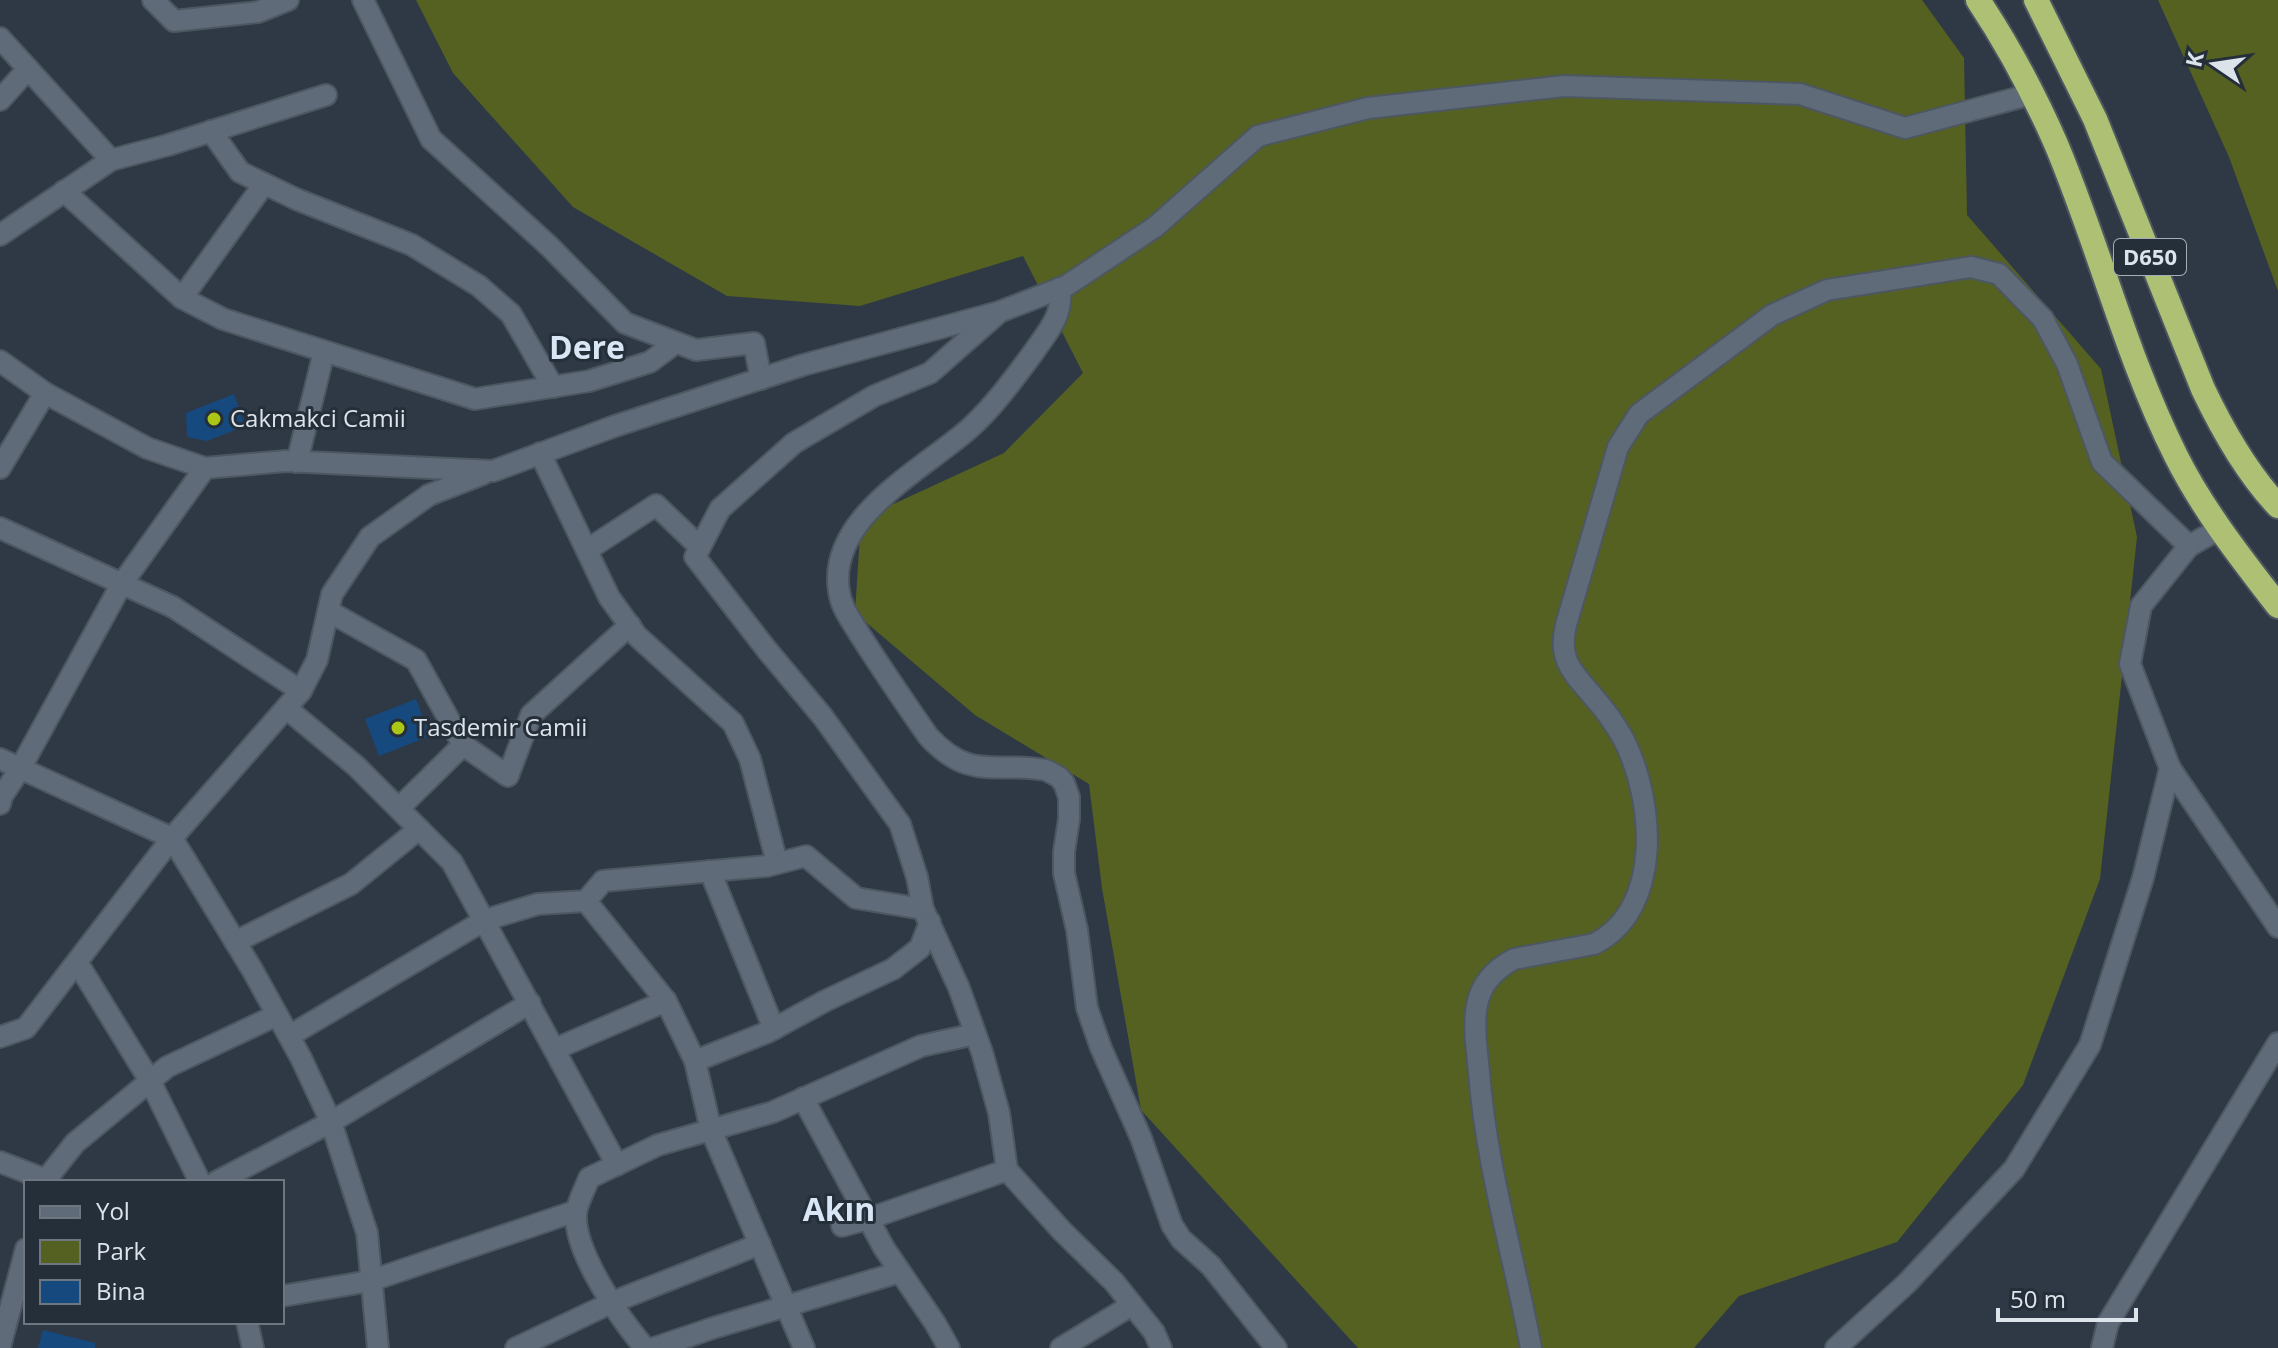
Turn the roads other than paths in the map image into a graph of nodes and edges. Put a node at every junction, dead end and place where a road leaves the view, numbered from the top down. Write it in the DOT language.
graph roads {
  1 [pos="153,0"];
  2 [pos="288,0"];
  3 [pos="363,0"];
  4 [pos="1978,0"];
  5 [pos="2036,0"];
  6 [pos="0,38"];
  7 [pos="28,69"];
  8 [pos="2032,94"];
  9 [pos="326,95"];
  10 [pos="0,100"];
  11 [pos="211,131"];
  12 [pos="111,160"];
  13 [pos="264,184"];
  14 [pos="64,191"];
  15 [pos="0,235"];
  16 [pos="1060,288"];
  17 [pos="182,298"];
  18 [pos="999,312"];
  19 [pos="674,344"];
  20 [pos="324,352"];
  21 [pos="0,361"];
  22 [pos="761,379"];
  23 [pos="553,387"];
  24 [pos="45,393"];
  25 [pos="540,453"];
  26 [pos="297,462"];
  27 [pos="0,468"];
  28 [pos="205,468"];
  29 [pos="493,471"];
  30 [pos="2278,506"];
  31 [pos="0,528"];
  32 [pos="2219,529"];
  33 [pos="2189,546"];
  34 [pos="700,547"];
  35 [pos="587,550"];
  36 [pos="121,585"];
  37 [pos="2278,606"];
  38 [pos="328,611"];
  39 [pos="630,625"];
  40 [pos="301,691"];
  41 [pos="286,708"];
  42 [pos="463,745"];
  43 [pos="0,759"];
  44 [pos="2170,768"];
  45 [pos="20,769"];
  46 [pos="0,804"];
  47 [pos="399,808"];
  48 [pos="419,829"];
  49 [pos="172,838"];
  50 [pos="777,863"];
  51 [pos="710,871"];
  52 [pos="586,901"];
  53 [pos="927,915"];
  54 [pos="485,920"];
  55 [pos="2278,927"];
  56 [pos="235,942"];
  57 [pos="77,962"];
  58 [pos="666,1001"];
  59 [pos="530,1003"];
  60 [pos="277,1015"];
  61 [pos="774,1029"];
  62 [pos="975,1034"];
  63 [pos="289,1036"];
  64 [pos="0,1037"];
  65 [pos="2278,1043"];
  66 [pos="555,1049"];
  67 [pos="695,1061"];
  68 [pos="150,1081"];
  69 [pos="803,1098"];
  70 [pos="331,1122"];
  71 [pos="711,1130"];
  72 [pos="0,1162"];
  73 [pos="617,1165"];
  74 [pos="1007,1170"];
  75 [pos="42,1180"];
  76 [pos="45,1180"];
  77 [pos="199,1180"];
  78 [pos="220,1180"];
  79 [pos="576,1211"];
  80 [pos="868,1219"];
  81 [pos="842,1226"];
  82 [pos="760,1244"];
  83 [pos="24,1265"];
  84 [pos="900,1272"];
  85 [pos="370,1281"];
  86 [pos="284,1296"];
  87 [pos="613,1302"];
  88 [pos="787,1305"];
  89 [pos="1132,1305"];
  90 [pos="17,1320"];
  91 [pos="247,1324"];
  92 [pos="0,1347"];
  93 [pos="253,1348"];
  94 [pos="378,1348"];
  95 [pos="516,1348"];
  96 [pos="645,1348"];
  97 [pos="654,1348"];
  98 [pos="804,1348"];
  99 [pos="949,1348"];
  100 [pos="1061,1348"];
  101 [pos="1161,1348"];
  102 [pos="1276,1348"];
  103 [pos="1531,1348"];
  104 [pos="1836,1348"];
  105 [pos="2102,1348"];
  1 -- 2 [label="street"];
  3 -- 19 [label="street"];
  4 -- 8 [label="highway, D650"];
  5 -- 30 [label="highway, D650"];
  6 -- 7 [label="street"];
  7 -- 10 [label="street"];
  7 -- 12 [label="street"];
  8 -- 16 [label="street"];
  8 -- 32 [label="highway, D650"];
  9 -- 11 [label="street"];
  11 -- 12 [label="street"];
  11 -- 13 [label="street"];
  12 -- 14 [label="street"];
  13 -- 17 [label="street"];
  13 -- 23 [label="street"];
  14 -- 15 [label="street"];
  14 -- 17 [label="street"];
  16 -- 18 [label="street"];
  16 -- 102 [label="street"];
  17 -- 20 [label="street"];
  18 -- 22 [label="street"];
  18 -- 34 [label="street"];
  19 -- 22 [label="street"];
  19 -- 23 [label="street"];
  20 -- 23 [label="street"];
  20 -- 26 [label="street"];
  21 -- 24 [label="street"];
  22 -- 25 [label="street"];
  24 -- 27 [label="street"];
  24 -- 28 [label="street"];
  25 -- 29 [label="street"];
  25 -- 35 [label="street"];
  26 -- 28 [label="street"];
  26 -- 29 [label="street"];
  28 -- 36 [label="street"];
  29 -- 38 [label="street"];
  31 -- 36 [label="street"];
  32 -- 33 [label="street"];
  32 -- 37 [label="highway, D650"];
  33 -- 44 [label="street"];
  33 -- 103 [label="street"];
  34 -- 35 [label="street"];
  34 -- 53 [label="street"];
  35 -- 39 [label="street"];
  36 -- 40 [label="street"];
  36 -- 45 [label="street"];
  38 -- 40 [label="street"];
  38 -- 42 [label="street"];
  39 -- 42 [label="street"];
  39 -- 50 [label="street"];
  40 -- 41 [label="street"];
  41 -- 47 [label="street"];
  41 -- 49 [label="street"];
  42 -- 47 [label="street"];
  43 -- 45 [label="street"];
  44 -- 55 [label="street"];
  44 -- 104 [label="street"];
  45 -- 46 [label="street"];
  45 -- 49 [label="street"];
  47 -- 48 [label="street"];
  48 -- 54 [label="street"];
  48 -- 56 [label="street"];
  49 -- 56 [label="street"];
  49 -- 57 [label="street"];
  50 -- 51 [label="street"];
  50 -- 53 [label="street"];
  51 -- 52 [label="street"];
  51 -- 61 [label="street"];
  52 -- 54 [label="street"];
  52 -- 58 [label="street"];
  53 -- 61 [label="street"];
  53 -- 62 [label="street"];
  54 -- 59 [label="street"];
  54 -- 63 [label="street"];
  56 -- 60 [label="street"];
  57 -- 64 [label="street"];
  57 -- 68 [label="street"];
  58 -- 66 [label="street"];
  58 -- 67 [label="street"];
  59 -- 66 [label="street"];
  59 -- 70 [label="street"];
  60 -- 63 [label="street"];
  60 -- 68 [label="street"];
  61 -- 67 [label="street"];
  62 -- 69 [label="street"];
  62 -- 74 [label="street"];
  63 -- 70 [label="street"];
  65 -- 105 [label="street"];
  66 -- 73 [label="street"];
  67 -- 71 [label="street"];
  68 -- 76 [label="street"];
  68 -- 77 [label="street"];
  69 -- 71 [label="street"];
  69 -- 80 [label="street"];
  70 -- 78 [label="street"];
  70 -- 85 [label="street"];
  71 -- 73 [label="street"];
  71 -- 82 [label="street"];
  72 -- 75 [label="street"];
  73 -- 79 [label="street"];
  74 -- 80 [label="street"];
  74 -- 89 [label="street"];
  79 -- 85 [label="street"];
  79 -- 87 [label="street"];
  80 -- 81 [label="street"];
  80 -- 84 [label="street"];
  82 -- 87 [label="street"];
  82 -- 88 [label="street"];
  83 -- 90 [label="street"];
  84 -- 88 [label="street"];
  84 -- 99 [label="street"];
  85 -- 86 [label="street"];
  85 -- 94 [label="street"];
  87 -- 95 [label="street"];
  87 -- 96 [label="street"];
  88 -- 97 [label="street"];
  88 -- 98 [label="street"];
  89 -- 100 [label="street"];
  89 -- 101 [label="street"];
  90 -- 92 [label="street"];
  91 -- 93 [label="street"];
}
